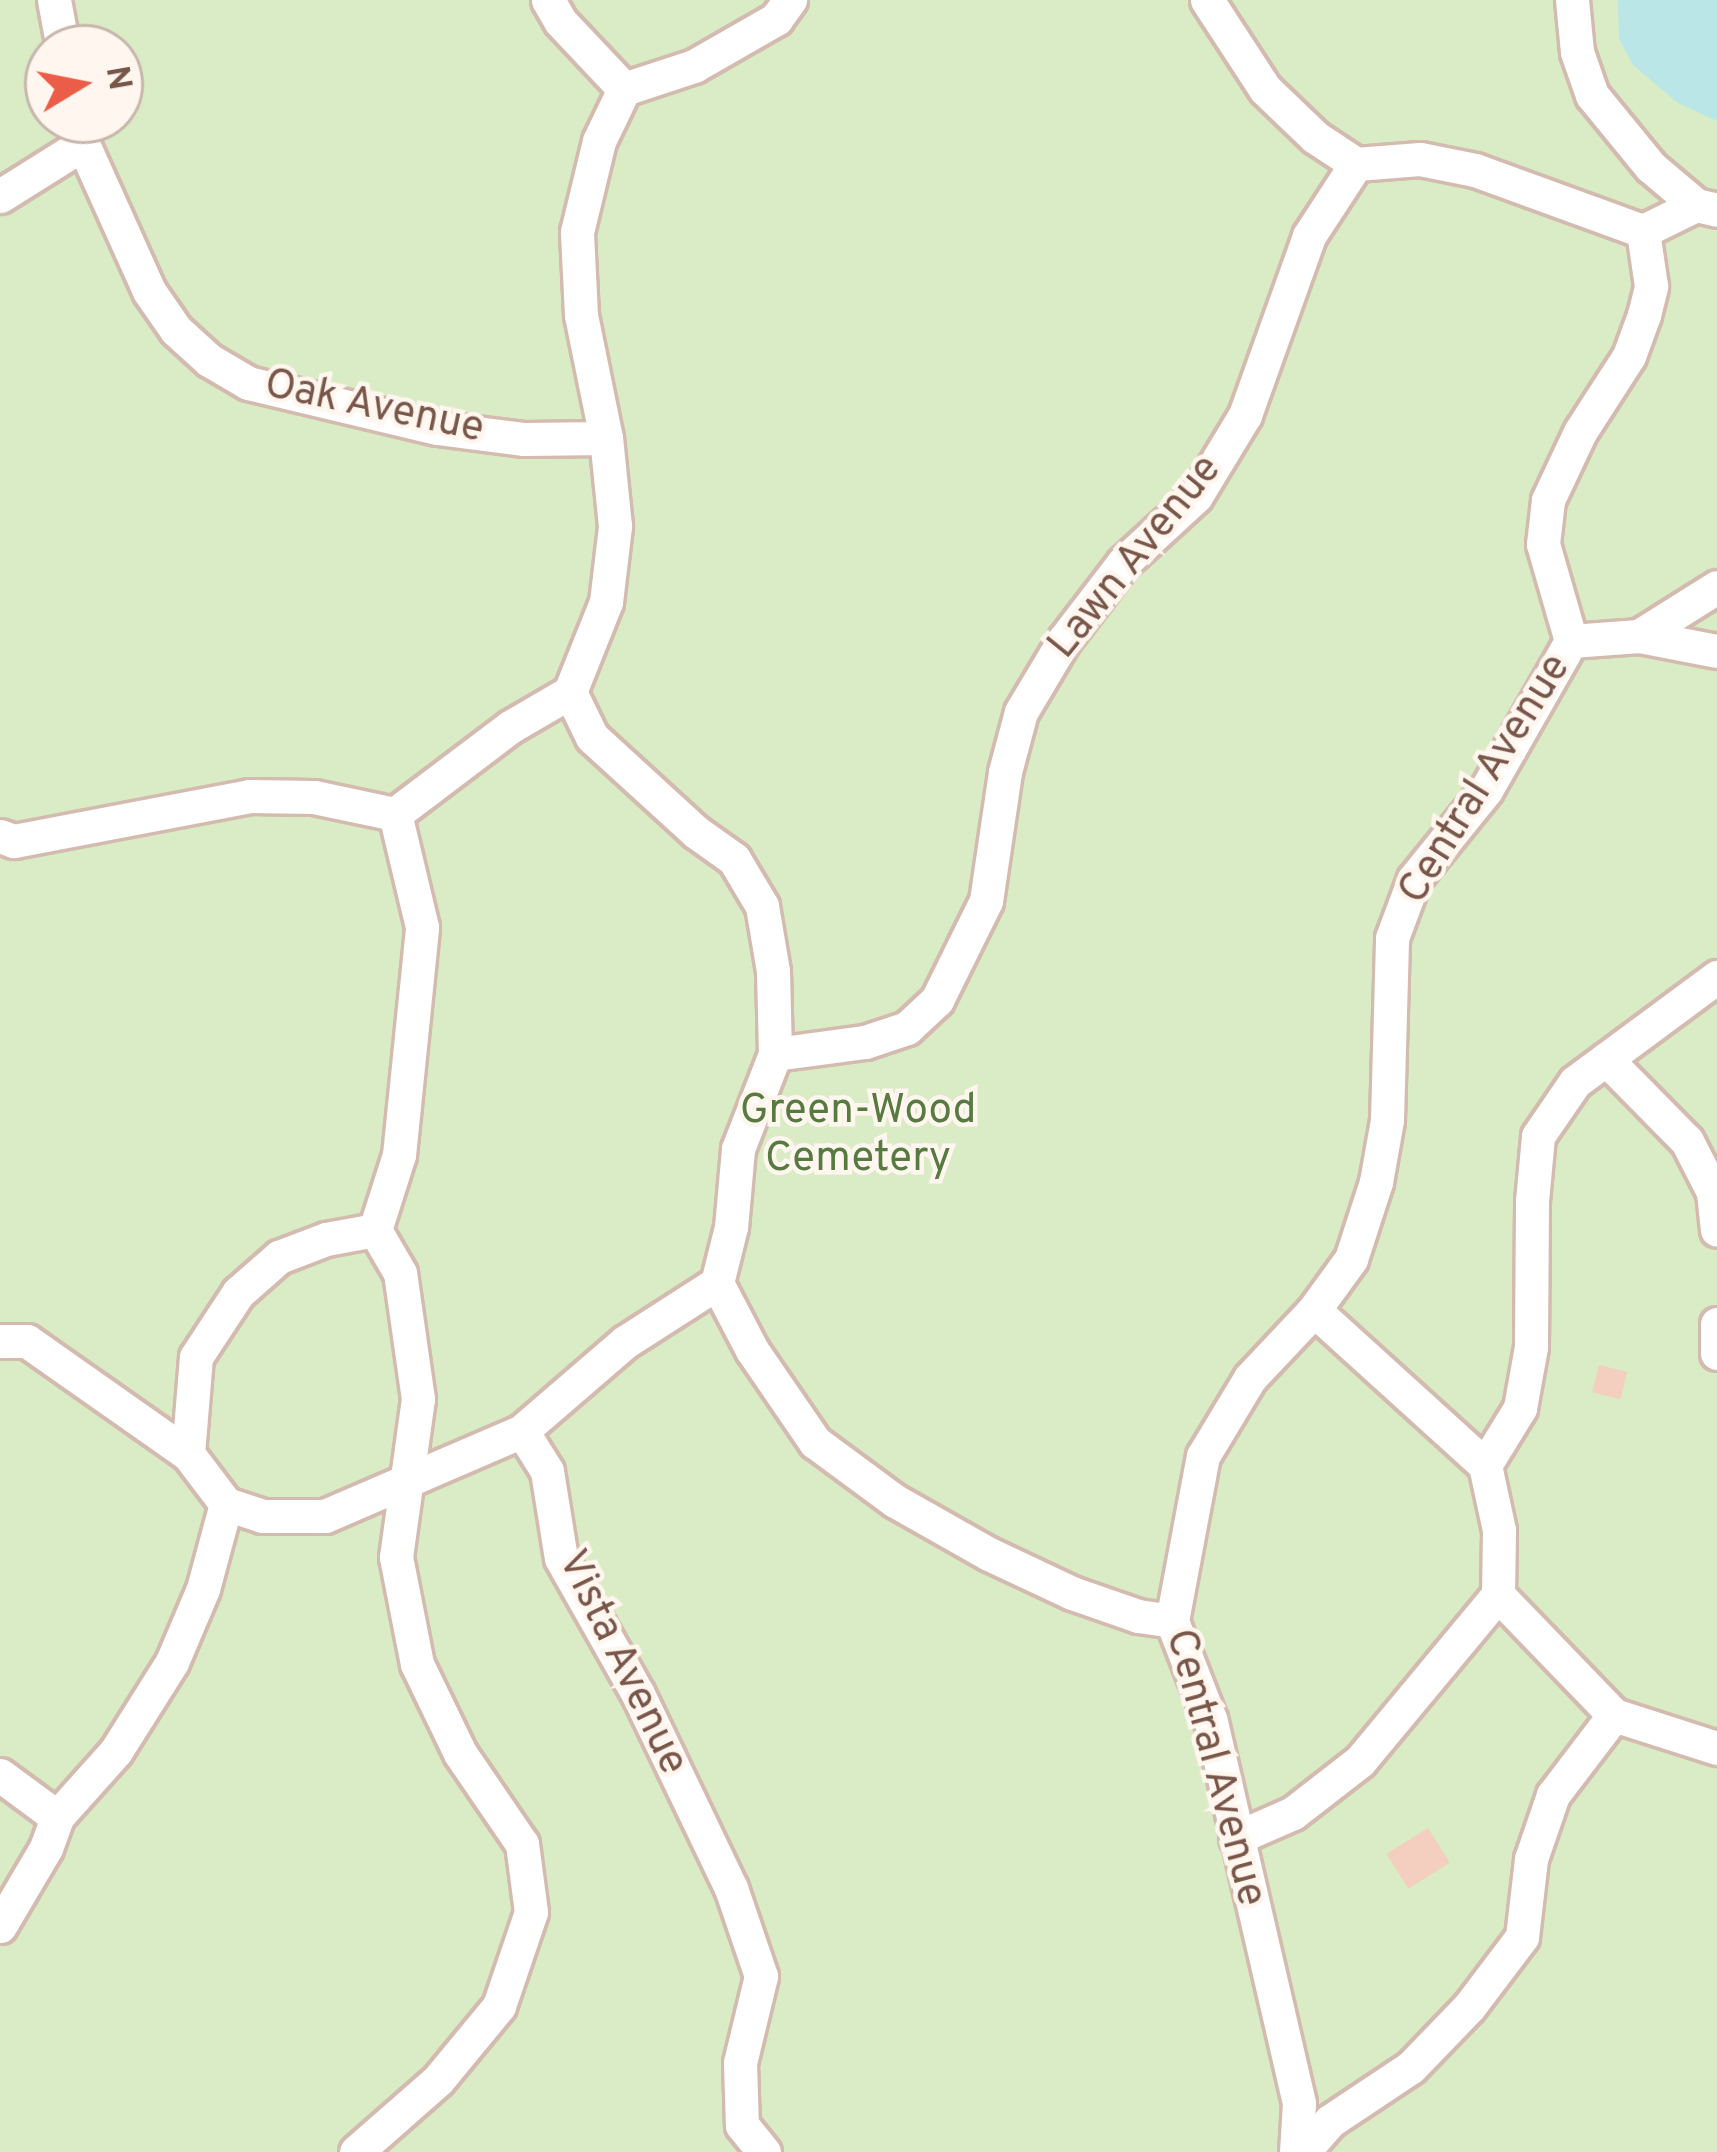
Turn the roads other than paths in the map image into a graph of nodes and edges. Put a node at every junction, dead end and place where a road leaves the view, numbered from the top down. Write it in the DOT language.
graph roads {
  1 [pos="548,0"];
  2 [pos="790,0"];
  3 [pos="1207,0"];
  4 [pos="1572,0"];
  5 [pos="624,89"];
  6 [pos="65,144"];
  7 [pos="85,144"];
  8 [pos="1355,164"];
  9 [pos="0,196"];
  10 [pos="1706,208"];
  11 [pos="1643,231"];
  12 [pos="606,438"];
  13 [pos="1717,587"];
  14 [pos="1639,636"];
  15 [pos="1570,641"];
  16 [pos="1717,651"];
  17 [pos="570,692"];
  18 [pos="395,814"];
  19 [pos="0,836"];
  20 [pos="1717,977"];
  21 [pos="775,1054"];
  22 [pos="1606,1059"];
  23 [pos="375,1230"];
  24 [pos="1717,1230"];
  25 [pos="717,1282"];
  26 [pos="1314,1310"];
  27 [pos="1717,1324"];
  28 [pos="0,1341"];
  29 [pos="1717,1352"];
  30 [pos="523,1432"];
  31 [pos="188,1454"];
  32 [pos="1485,1465"];
  33 [pos="404,1481"];
  34 [pos="226,1504"];
  35 [pos="1498,1595"];
  36 [pos="1172,1621"];
  37 [pos="1614,1715"];
  38 [pos="1717,1748"];
  39 [pos="0,1774"];
  40 [pos="57,1817"];
  41 [pos="1236,1838"];
  42 [pos="0,1926"];
  43 [pos="356,2152"];
  44 [pos="764,2152"];
  45 [pos="1300,2152"];
  1 -- 5 [label="lane"];
  2 -- 5 [label="lane"];
  3 -- 8 [label="lane"];
  4 -- 10 [label="lane"];
  5 -- 12 [label="lane"];
  6 -- 9 [label="lane"];
  7 -- 12 [label="lane, Oak Avenue"];
  8 -- 11 [label="lane"];
  8 -- 21 [label="lane, Lawn Avenue"];
  10 -- 11 [label="lane"];
  11 -- 15 [label="lane"];
  12 -- 17 [label="lane"];
  13 -- 14 [label="lane, Central Avenue"];
  14 -- 15 [label="lane, Central Avenue"];
  14 -- 16 [label="lane"];
  15 -- 26 [label="lane, Central Avenue"];
  17 -- 18 [label="lane"];
  17 -- 21 [label="lane"];
  18 -- 19 [label="lane"];
  18 -- 23 [label="lane"];
  20 -- 22 [label="lane"];
  21 -- 25 [label="lane"];
  22 -- 24 [label="lane"];
  22 -- 32 [label="lane"];
  23 -- 31 [label="lane"];
  23 -- 33 [label="lane"];
  25 -- 30 [label="lane"];
  25 -- 36 [label="lane"];
  26 -- 32 [label="lane"];
  26 -- 36 [label="lane, Central Avenue"];
  27 -- 29 [label="lane"];
  28 -- 31 [label="lane"];
  30 -- 33 [label="lane"];
  30 -- 44 [label="lane, Vista Avenue"];
  31 -- 34 [label="lane"];
  32 -- 35 [label="lane"];
  33 -- 34 [label="lane"];
  33 -- 43 [label="lane"];
  34 -- 40 [label="lane"];
  35 -- 37 [label="lane"];
  35 -- 41 [label="lane"];
  36 -- 41 [label="lane, Central Avenue"];
  37 -- 38 [label="lane"];
  37 -- 45 [label="lane"];
  39 -- 40 [label="lane"];
  40 -- 42 [label="lane"];
  41 -- 45 [label="lane, Central Avenue"];
}
